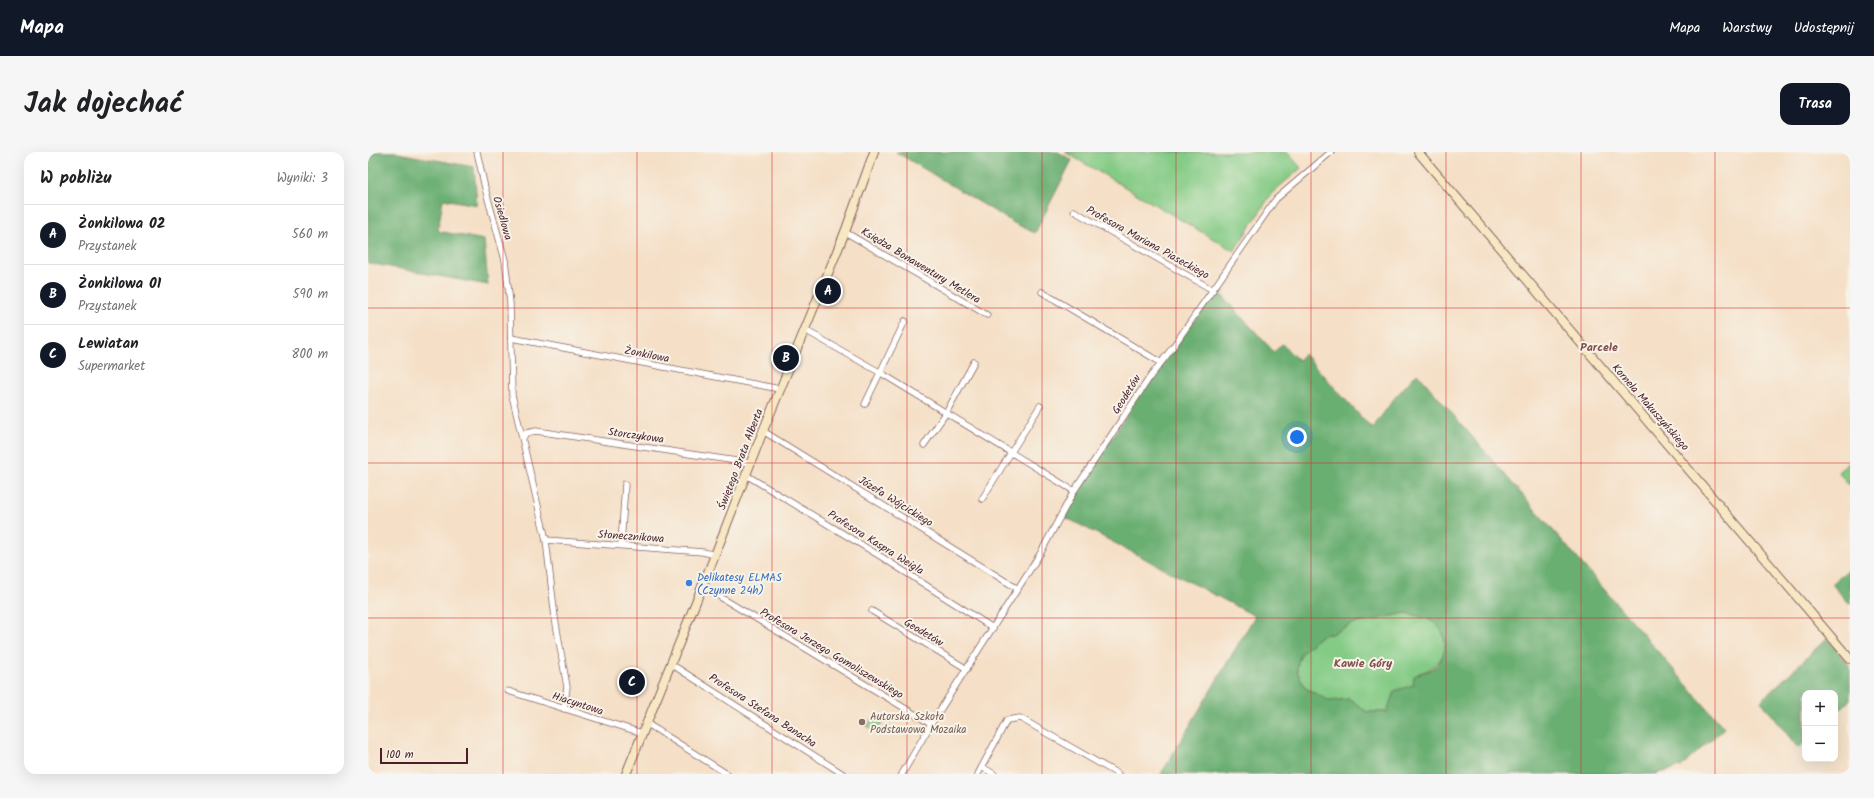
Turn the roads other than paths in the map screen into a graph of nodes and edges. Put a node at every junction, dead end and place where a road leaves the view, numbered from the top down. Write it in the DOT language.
graph roads {
  1 [pos="477,152"];
  2 [pos="874,152"];
  3 [pos="1332,152"];
  4 [pos="1418,152"];
  5 [pos="1074,211"];
  6 [pos="845,232"];
  7 [pos="1213,290"];
  8 [pos="1042,292"];
  9 [pos="987,315"];
  10 [pos="905,321"];
  11 [pos="805,330"];
  12 [pos="511,338"];
  13 [pos="974,362"];
  14 [pos="1160,362"];
  15 [pos="881,373"];
  16 [pos="780,390"];
  17 [pos="865,404"];
  18 [pos="1040,406"];
  19 [pos="946,413"];
  20 [pos="763,431"];
  21 [pos="523,438"];
  22 [pos="924,445"];
  23 [pos="1010,452"];
  24 [pos="750,463"];
  25 [pos="746,475"];
  26 [pos="625,484"];
  27 [pos="1074,491"];
  28 [pos="982,500"];
  29 [pos="546,540"];
  30 [pos="621,545"];
  31 [pos="715,555"];
  32 [pos="702,586"];
  33 [pos="1018,589"];
  34 [pos="872,611"];
  35 [pos="993,628"];
  36 [pos="1850,659"];
  37 [pos="671,664"];
  38 [pos="966,669"];
  39 [pos="508,691"];
  40 [pos="564,709"];
  41 [pos="646,723"];
  42 [pos="931,724"];
  43 [pos="642,733"];
  44 [pos="982,767"];
  45 [pos="1115,773"];
  46 [pos="626,774"];
  47 [pos="726,774"];
  48 [pos="843,774"];
  49 [pos="902,774"];
  50 [pos="978,774"];
  51 [pos="994,774"];
  1 -- 12 [label="street, Osiedlowa"];
  2 -- 6 [label="street, Świętego Brata Alberta"];
  3 -- 7 [label="street, Geodetów"];
  4 -- 36 [label="street, Kornela Makuszyńskiego"];
  5 -- 7 [label="street, Profesora Mariana Piaseckiego"];
  6 -- 9 [label="street, Księdza Bonawentury Metlera"];
  6 -- 11 [label="street, Świętego Brata Alberta"];
  7 -- 14 [label="street, Geodetów"];
  8 -- 14 [label="street"];
  10 -- 15 [label="street"];
  11 -- 15 [label="street"];
  11 -- 16 [label="street, Świętego Brata Alberta"];
  12 -- 16 [label="street, Żonkilowa"];
  12 -- 21 [label="street, Osiedlowa"];
  13 -- 19 [label="street"];
  14 -- 27 [label="street, Geodetów"];
  15 -- 17 [label="street"];
  15 -- 19 [label="street"];
  16 -- 20 [label="street, Świętego Brata Alberta"];
  18 -- 23 [label="street"];
  19 -- 22 [label="street"];
  19 -- 23 [label="street"];
  20 -- 24 [label="street, Świętego Brata Alberta"];
  20 -- 33 [label="street, Józefa Wójcickiego"];
  21 -- 24 [label="street, Storczykowa"];
  21 -- 29 [label="street, Osiedlowa"];
  23 -- 27 [label="street"];
  23 -- 28 [label="street"];
  24 -- 25 [label="street, Świętego Brata Alberta"];
  25 -- 31 [label="street, Świętego Brata Alberta"];
  25 -- 35 [label="street, Profesora Kaspra Weigla"];
  26 -- 30 [label="street"];
  27 -- 33 [label="street, Geodetów"];
  29 -- 30 [label="street, Słonecznikowa"];
  29 -- 40 [label="street, Osiedlowa"];
  30 -- 31 [label="street, Słonecznikowa"];
  31 -- 32 [label="street, Świętego Brata Alberta"];
  32 -- 37 [label="street, Świętego Brata Alberta"];
  32 -- 42 [label="street, Profesora Jerzego Gomoliszewskiego"];
  33 -- 35 [label="street, Geodetów"];
  34 -- 38 [label="street, Geodetów"];
  35 -- 38 [label="street, Geodetów"];
  37 -- 41 [label="street, Świętego Brata Alberta"];
  37 -- 48 [label="street, Profesora Stefana Banacha"];
  38 -- 42 [label="street, Geodetów"];
  39 -- 40 [label="street, Hiacyntowa"];
  40 -- 43 [label="street, Hiacyntowa"];
  41 -- 43 [label="street, Świętego Brata Alberta"];
  41 -- 47 [label="street"];
  42 -- 49 [label="street, Geodetów"];
  43 -- 46 [label="street, Świętego Brata Alberta"];
  44 -- 45 [label="street"];
  44 -- 50 [label="street"];
  44 -- 51 [label="street"];
}
